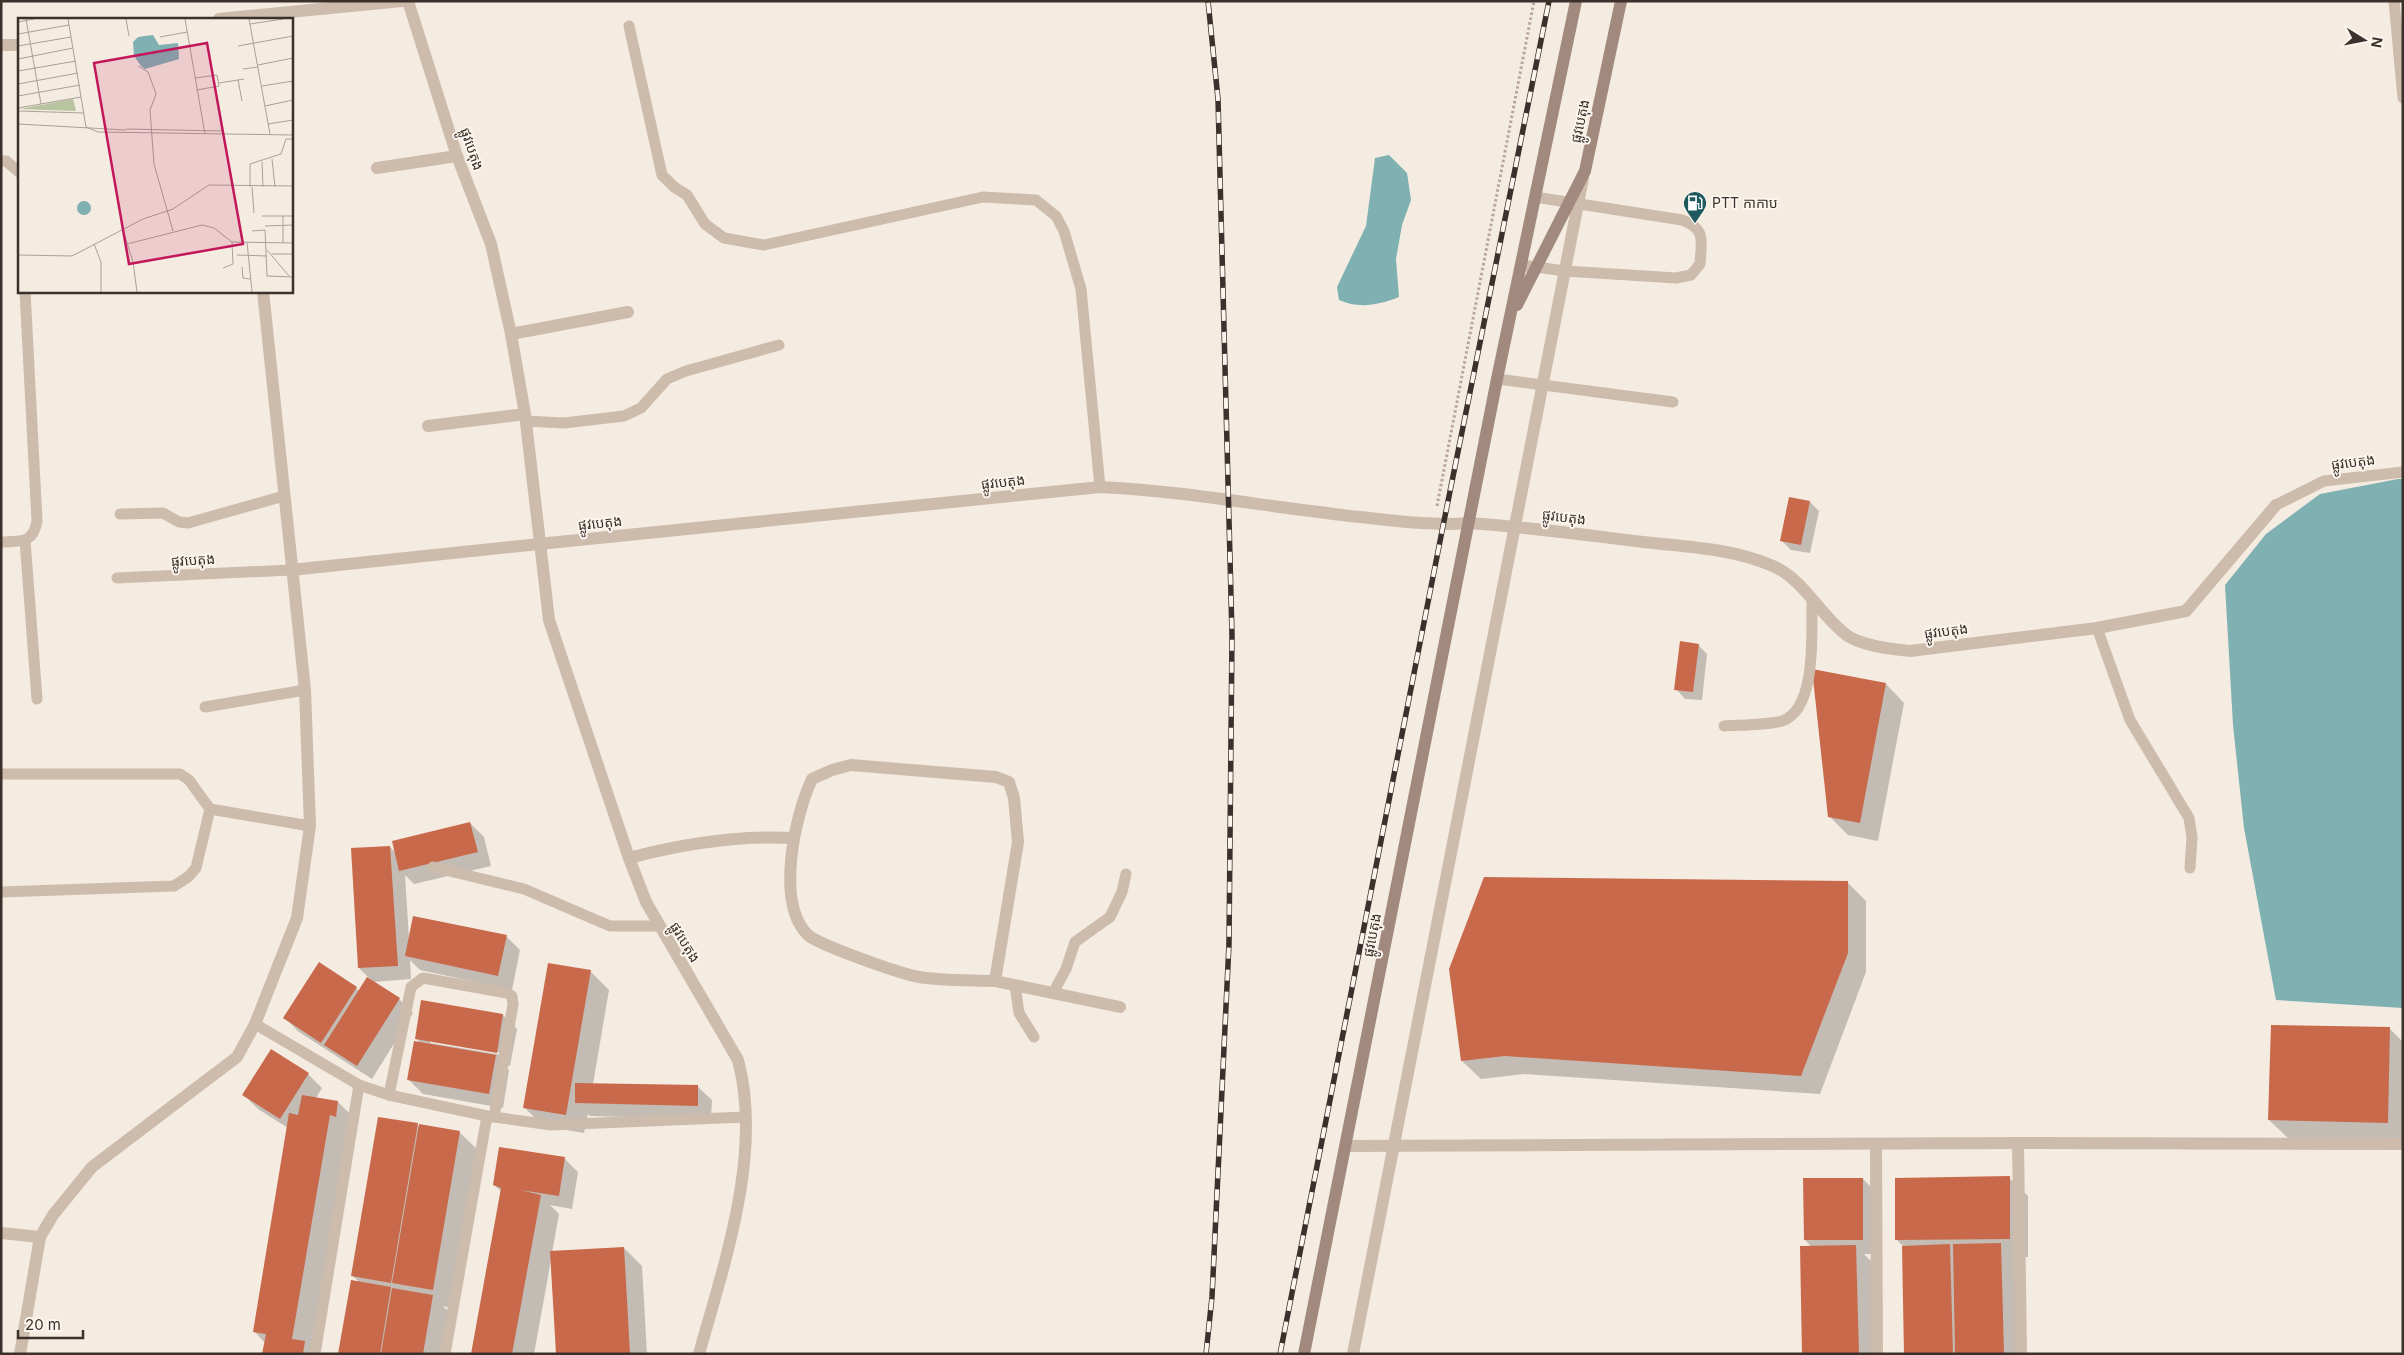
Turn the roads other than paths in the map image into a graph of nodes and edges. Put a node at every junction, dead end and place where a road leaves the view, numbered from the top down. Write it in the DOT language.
graph roads {
  1 [pos="402,1"];
  2 [pos="408,1"];
  3 [pos="1576,1"];
  4 [pos="1621,1"];
  5 [pos="2394,1"];
  6 [pos="234,17"];
  7 [pos="629,26"];
  8 [pos="1,45"];
  9 [pos="18,45"];
  10 [pos="2403,98"];
  11 [pos="457,156"];
  12 [pos="1,161"];
  13 [pos="377,168"];
  14 [pos="18,171"];
  15 [pos="1535,197"];
  16 [pos="1574,203"];
  17 [pos="1521,265"];
  18 [pos="1536,268"];
  19 [pos="1565,271"];
  20 [pos="25,292"];
  21 [pos="262,292"];
  22 [pos="628,312"];
  23 [pos="1509,321"];
  24 [pos="511,334"];
  25 [pos="780,345"];
  26 [pos="1497,379"];
  27 [pos="1542,384"];
  28 [pos="1673,402"];
  29 [pos="526,418"];
  30 [pos="428,426"];
  31 [pos="2403,472"];
  32 [pos="1100,487"];
  33 [pos="284,496"];
  34 [pos="2276,505"];
  35 [pos="120,514"];
  36 [pos="1470,523"];
  37 [pos="1514,526"];
  38 [pos="25,540"];
  39 [pos="1,542"];
  40 [pos="539,544"];
  41 [pos="291,570"];
  42 [pos="117,578"];
  43 [pos="1812,600"];
  44 [pos="2097,628"];
  45 [pos="305,690"];
  46 [pos="37,699"];
  47 [pos="205,707"];
  48 [pos="1724,726"];
  49 [pos="1,774"];
  50 [pos="210,809"];
  51 [pos="310,826"];
  52 [pos="793,838"];
  53 [pos="628,858"];
  54 [pos="433,867"];
  55 [pos="2190,868"];
  56 [pos="1126,874"];
  57 [pos="1,892"];
  58 [pos="658,926"];
  59 [pos="995,981"];
  60 [pos="1015,985"];
  61 [pos="1053,993"];
  62 [pos="1120,1007"];
  63 [pos="255,1024"];
  64 [pos="1034,1037"];
  65 [pos="359,1085"];
  66 [pos="389,1095"];
  67 [pos="491,1117"];
  68 [pos="746,1117"];
  69 [pos="2018,1143"];
  70 [pos="1876,1144"];
  71 [pos="2403,1144"];
  72 [pos="1393,1145"];
  73 [pos="1345,1146"];
  74 [pos="1,1233"];
  75 [pos="40,1237"];
  76 [pos="20,1354"];
  77 [pos="315,1354"];
  78 [pos="445,1354"];
  79 [pos="699,1354"];
  80 [pos="1304,1354"];
  81 [pos="1353,1354"];
  82 [pos="1877,1354"];
  83 [pos="2021,1354"];
  1 -- 6 [label="street"];
  2 -- 11 [label="street, ផ្លូវបេតុង"];
  3 -- 15 [label="main road, ផ្លូវបេតុង"];
  4 -- 16 [label="main road, ផ្លូវបេតុង"];
  5 -- 10 [label="lane"];
  7 -- 32 [label="lane"];
  8 -- 9 [label="street"];
  11 -- 13 [label="street"];
  11 -- 24 [label="street, ផ្លូវបេតុង"];
  12 -- 14 [label="lane"];
  15 -- 16 [label="lane"];
  15 -- 17 [label="main road, ផ្លូវបេតុង"];
  16 -- 18 [label="main road, ផ្លូវបេតុង"];
  16 -- 19 [label="street"];
  16 -- 19 [label="lane"];
  17 -- 18 [label="lane"];
  17 -- 23 [label="main road, ផ្លូវបេតុង"];
  18 -- 19 [label="lane"];
  18 -- 23 [label="main road, ផ្លូវបេតុង"];
  19 -- 27 [label="street"];
  20 -- 38 [label="lane"];
  21 -- 33 [label="street"];
  22 -- 24 [label="street"];
  23 -- 26 [label="main road, ផ្លូវបេតុង"];
  24 -- 29 [label="street, ផ្លូវបេតុង"];
  25 -- 29 [label="lane"];
  26 -- 27 [label="lane"];
  26 -- 36 [label="main road, ផ្លូវបេតុង"];
  27 -- 28 [label="lane"];
  27 -- 37 [label="street"];
  29 -- 30 [label="street"];
  29 -- 40 [label="street, ផ្លូវបេតុង"];
  31 -- 34 [label="lane, ផ្លូវបេតុង"];
  32 -- 36 [label="street, ផ្លូវបេតុង"];
  32 -- 40 [label="street, ផ្លូវបេតុង"];
  33 -- 35 [label="lane"];
  33 -- 41 [label="street"];
  34 -- 44 [label="street, ផ្លូវបេតុង"];
  36 -- 37 [label="street, ផ្លូវបេតុង"];
  36 -- 73 [label="main road, ផ្លូវបេតុង"];
  37 -- 43 [label="street, ផ្លូវបេតុង"];
  37 -- 72 [label="street"];
  38 -- 39 [label="lane"];
  38 -- 46 [label="lane"];
  40 -- 41 [label="street, ផ្លូវបេតុង"];
  40 -- 53 [label="street, ផ្លូវបេតុង"];
  41 -- 42 [label="lane, ផ្លូវបេតុង"];
  41 -- 45 [label="street"];
  43 -- 44 [label="street, ផ្លូវបេតុង"];
  43 -- 48 [label="lane"];
  44 -- 55 [label="lane"];
  45 -- 47 [label="lane"];
  45 -- 51 [label="street"];
  49 -- 50 [label="lane"];
  50 -- 51 [label="lane"];
  50 -- 57 [label="lane"];
  51 -- 63 [label="street"];
  52 -- 53 [label="street"];
  52 -- 59 [label="street"];
  52 -- 59 [label="street"];
  53 -- 58 [label="street, ផ្លូវបេតុង"];
  54 -- 58 [label="lane"];
  56 -- 61 [label="lane"];
  58 -- 68 [label="street, ផ្លូវបេតុង"];
  59 -- 60 [label="street"];
  60 -- 61 [label="street"];
  60 -- 64 [label="lane"];
  61 -- 62 [label="street"];
  63 -- 65 [label="lane"];
  63 -- 75 [label="street"];
  65 -- 66 [label="lane"];
  65 -- 77 [label="lane"];
  66 -- 67 [label="lane"];
  66 -- 67 [label="lane"];
  67 -- 68 [label="lane"];
  67 -- 78 [label="lane"];
  68 -- 79 [label="street, ផ្លូវបេតុង"];
  69 -- 70 [label="street"];
  69 -- 71 [label="street"];
  69 -- 83 [label="street"];
  70 -- 72 [label="street"];
  70 -- 82 [label="street"];
  72 -- 73 [label="street"];
  72 -- 81 [label="street"];
  73 -- 80 [label="main road, ផ្លូវបេតុង"];
  74 -- 75 [label="street"];
  75 -- 76 [label="street"];
}
